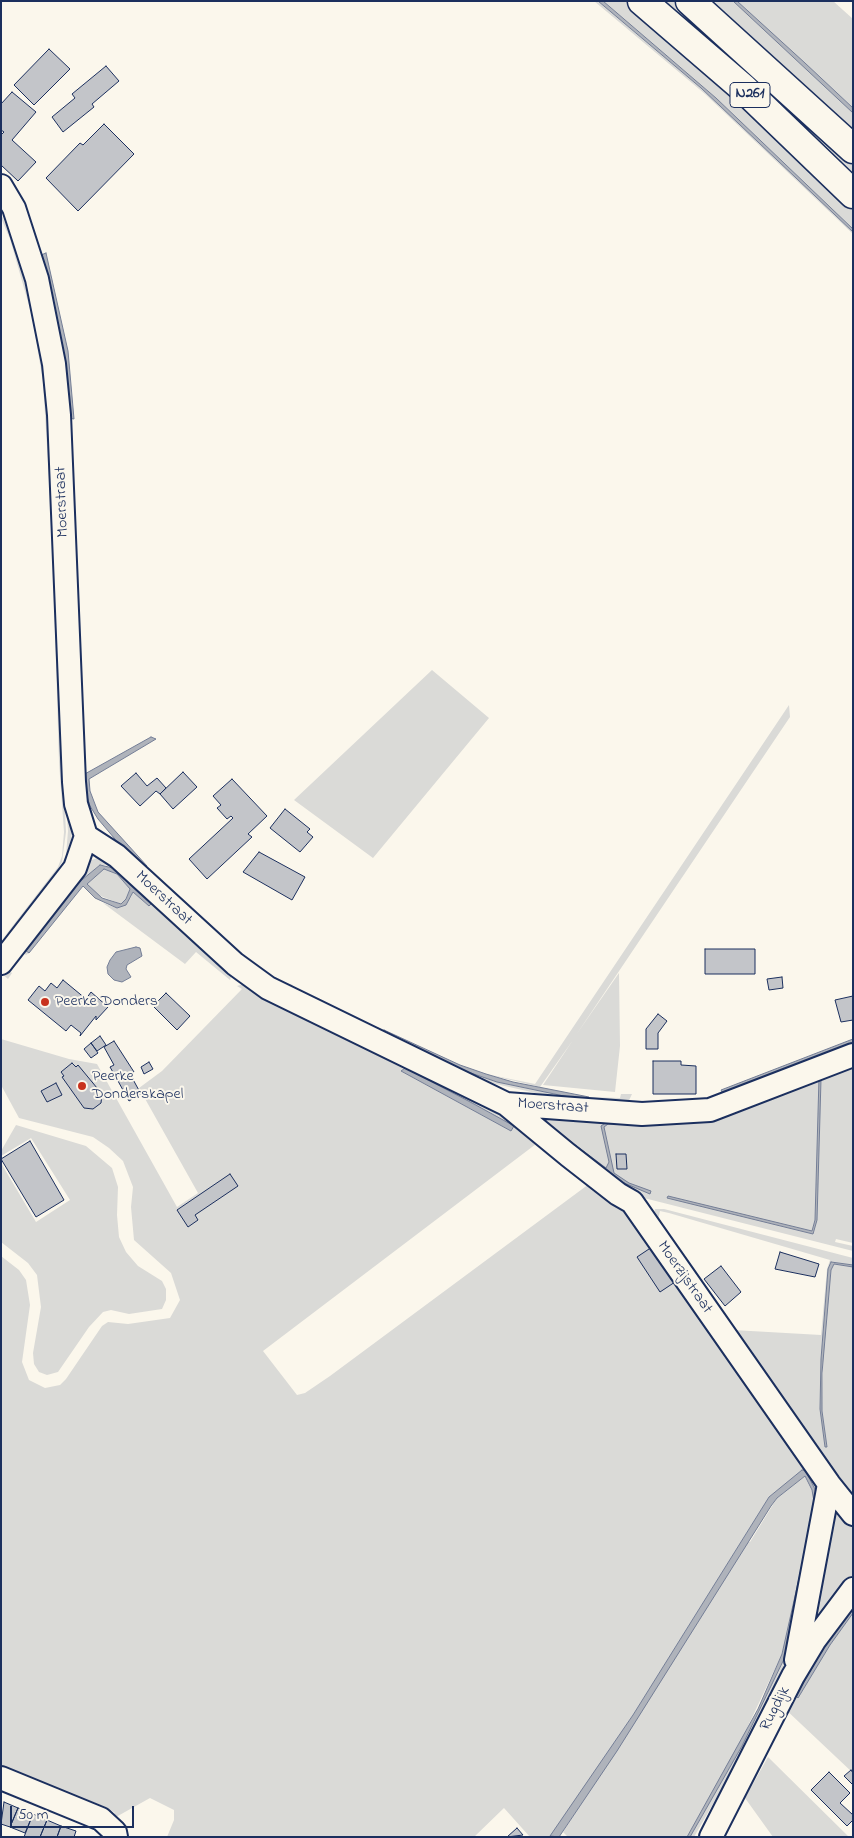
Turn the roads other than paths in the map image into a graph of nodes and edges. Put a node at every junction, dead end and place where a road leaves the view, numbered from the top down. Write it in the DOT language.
graph roads {
  1 [pos="642,1"];
  2 [pos="690,1"];
  3 [pos="853,149"];
  4 [pos="1,186"];
  5 [pos="853,194"];
  6 [pos="86,836"];
  7 [pos="1,963"];
  8 [pos="853,1056"];
  9 [pos="506,1104"];
  10 [pos="829,1484"];
  11 [pos="853,1514"];
  12 [pos="853,1589"];
  13 [pos="793,1676"];
  14 [pos="1,1778"];
  15 [pos="116,1837"];
  16 [pos="711,1837"];
  1 -- 5 [label="main road, N261"];
  2 -- 3 [label="main road, N261"];
  4 -- 6 [label="street, Moerstraat"];
  6 -- 7 [label="street"];
  6 -- 9 [label="street, Moerstraat"];
  8 -- 9 [label="street, Moerstraat"];
  9 -- 10 [label="street, Moerzijstraat"];
  10 -- 11 [label="street, Moerzijstraat"];
  10 -- 13 [label="street"];
  12 -- 13 [label="street, Rugdijk"];
  13 -- 16 [label="street, Rugdijk"];
  14 -- 15 [label="street"];
}
